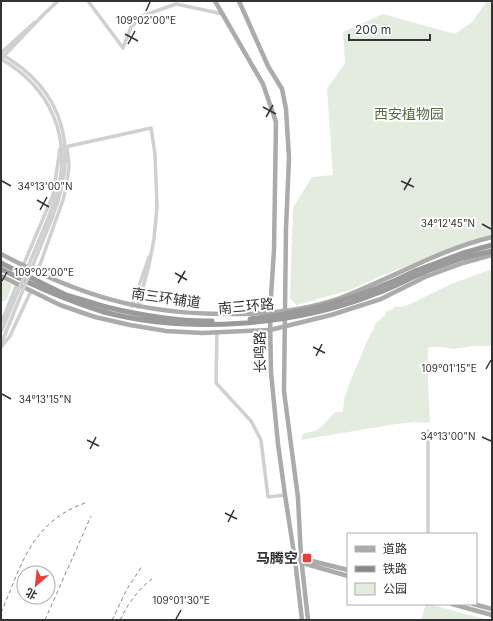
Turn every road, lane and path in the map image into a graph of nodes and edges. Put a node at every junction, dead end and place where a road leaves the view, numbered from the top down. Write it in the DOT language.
graph roads {
  1 [pos="58,1"];
  2 [pos="88,1"];
  3 [pos="215,1"];
  4 [pos="238,1"];
  5 [pos="222,14"];
  6 [pos="2,54"];
  7 [pos="1,59"];
  8 [pos="61,144"];
  9 [pos="66,147"];
  10 [pos="50,217"];
  11 [pos="492,238"];
  12 [pos="492,246"];
  13 [pos="151,251"];
  14 [pos="492,251"];
  15 [pos="1,254"];
  16 [pos="492,256"];
  17 [pos="1,263"];
  18 [pos="23,266"];
  19 [pos="1,269"];
  20 [pos="37,273"];
  21 [pos="1,276"];
  22 [pos="17,284"];
  23 [pos="31,291"];
  24 [pos="132,306"];
  25 [pos="138,307"];
  26 [pos="105,309"];
  27 [pos="285,310"];
  28 [pos="270,312"];
  29 [pos="1,324"];
  30 [pos="285,327"];
  31 [pos="270,330"];
  32 [pos="3,332"];
  33 [pos="217,332"];
  34 [pos="1,345"];
  35 [pos="428,431"];
  36 [pos="285,495"];
  37 [pos="428,533"];
  38 [pos="295,560"];
  39 [pos="301,560"];
  40 [pos="347,570"];
  41 [pos="347,576"];
  42 [pos="456,605"];
  43 [pos="477,605"];
  44 [pos="492,609"];
  45 [pos="492,615"];
  46 [pos="302,620"];
  47 [pos="308,620"];
  1 -- 6 [label="street"];
  2 -- 5 [label="street"];
  3 -- 5 [label="main road, 长鸣路"];
  4 -- 27 [label="main road, 长鸣路"];
  5 -- 28 [label="main road, 长鸣路"];
  6 -- 7 [label="street"];
  6 -- 9 [label="street"];
  7 -- 8 [label="street"];
  8 -- 10 [label="street"];
  8 -- 18 [label="street"];
  9 -- 10 [label="street"];
  9 -- 13 [label="street"];
  9 -- 20 [label="street"];
  10 -- 32 [label="street, bridge"];
  11 -- 27 [label="main road, 南三环辅道"];
  12 -- 26 [label="highway, 南三环路, bridge"];
  13 -- 24 [label="street"];
  13 -- 25 [label="street"];
  14 -- 26 [label="highway, 南三环路, bridge"];
  15 -- 18 [label="main road, 南三环辅道"];
  16 -- 30 [label="main road"];
  17 -- 26 [label="highway, 南三环路"];
  18 -- 20 [label="main road, 南三环辅道"];
  19 -- 26 [label="highway, 南三环路"];
  20 -- 24 [label="main road, 南三环辅道"];
  21 -- 22 [label="main road"];
  22 -- 23 [label="main road"];
  22 -- 29 [label="street"];
  23 -- 33 [label="main road"];
  23 -- 34 [label="street"];
  24 -- 25 [label="main road, 南三环辅道"];
  25 -- 28 [label="main road, 南三环辅道"];
  27 -- 28 [label="main road, 南三环辅道"];
  27 -- 30 [label="main road, 长鸣路"];
  28 -- 31 [label="main road, 长鸣路"];
  30 -- 31 [label="main road"];
  30 -- 39 [label="main road, 长鸣路"];
  31 -- 33 [label="main road"];
  31 -- 36 [label="main road, 长鸣路"];
  32 -- 34 [label="street"];
  33 -- 36 [label="street"];
  35 -- 37 [label="street"];
  36 -- 38 [label="main road, 长鸣路"];
  38 -- 39 [label="main road"];
  38 -- 46 [label="main road, 长鸣路"];
  39 -- 40 [label="main road"];
  39 -- 41 [label="main road"];
  39 -- 47 [label="main road, 长鸣路"];
  42 -- 45 [label="main road"];
  43 -- 44 [label="main road"];
}
